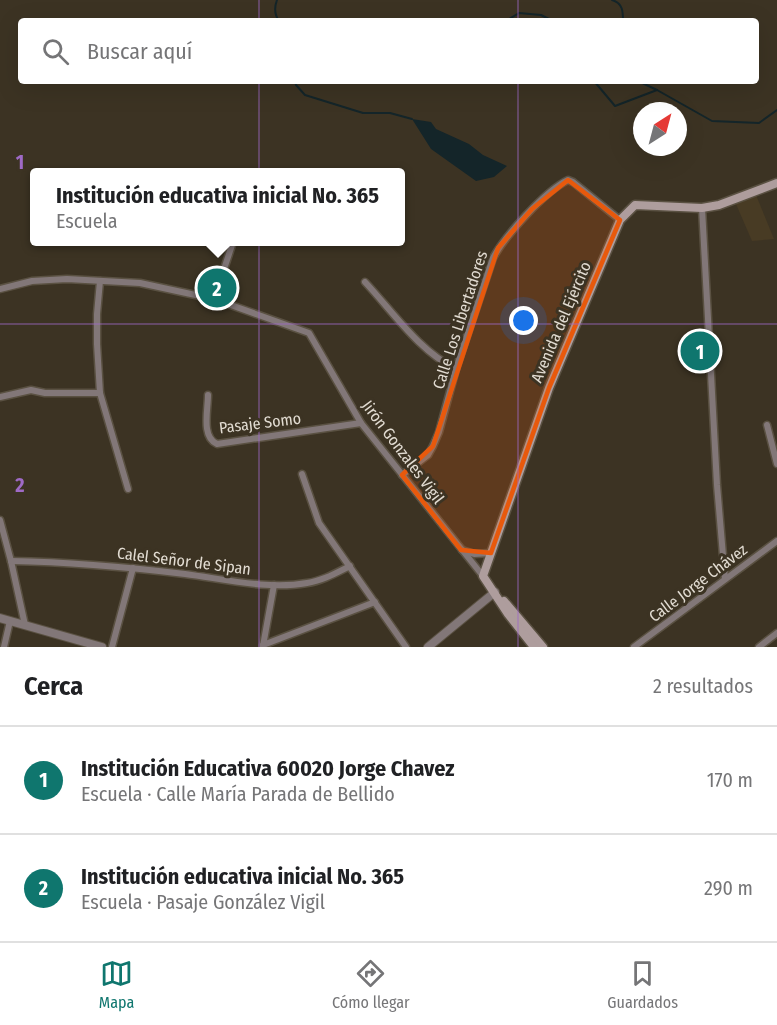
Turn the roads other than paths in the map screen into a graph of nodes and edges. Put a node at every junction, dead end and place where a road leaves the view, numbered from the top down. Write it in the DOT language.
graph roads {
  1 [pos="777,183"];
  2 [pos="702,208"];
  3 [pos="620,220"];
  4 [pos="232,246"];
  5 [pos="100,281"];
  6 [pos="365,282"];
  7 [pos="0,289"];
  8 [pos="214,299"];
  9 [pos="456,369"];
  10 [pos="100,393"];
  11 [pos="208,395"];
  12 [pos="0,397"];
  13 [pos="361,423"];
  14 [pos="767,425"];
  15 [pos="777,464"];
  16 [pos="302,474"];
  17 [pos="402,476"];
  18 [pos="128,489"];
  19 [pos="0,520"];
  20 [pos="777,541"];
  21 [pos="461,550"];
  22 [pos="491,553"];
  23 [pos="11,561"];
  24 [pos="350,566"];
  25 [pos="133,568"];
  26 [pos="483,576"];
  27 [pos="725,579"];
  28 [pos="274,585"];
  29 [pos="495,592"];
  30 [pos="375,602"];
  31 [pos="0,618"];
  32 [pos="10,621"];
  33 [pos="25,625"];
  34 [pos="777,633"];
  35 [pos="263,646"];
  36 [pos="4,647"];
  37 [pos="102,647"];
  38 [pos="112,647"];
  39 [pos="406,647"];
  40 [pos="428,647"];
  41 [pos="534,647"];
  42 [pos="543,647"];
  43 [pos="634,647"];
  44 [pos="759,647"];
  1 -- 2 [label="main road"];
  2 -- 3 [label="main road"];
  2 -- 27 [label="street"];
  3 -- 9 [label="street, Calle Los Libertadores"];
  3 -- 22 [label="main road, Avenida del Ejército"];
  4 -- 8 [label="street"];
  5 -- 7 [label="street, Jirón Gonzales Vigil"];
  5 -- 8 [label="street, Jirón Gonzales Vigil"];
  5 -- 10 [label="street"];
  6 -- 9 [label="street"];
  8 -- 13 [label="street, Jirón Gonzales Vigil"];
  9 -- 17 [label="street, Calle Los Libertadores"];
  10 -- 12 [label="street"];
  10 -- 18 [label="street"];
  11 -- 13 [label="street, Pasaje Somo"];
  13 -- 17 [label="street, Jirón Gonzales Vigil"];
  14 -- 15 [label="street"];
  16 -- 24 [label="street"];
  17 -- 21 [label="street, Jirón Gonzales Vigil"];
  19 -- 23 [label="street"];
  20 -- 27 [label="street, Calle Jorge Chávez"];
  21 -- 22 [label="street"];
  21 -- 26 [label="street, Jirón Gonzales Vigil"];
  22 -- 26 [label="main road, Avenida del Ejército"];
  23 -- 25 [label="street, Calel Señor de Sipan"];
  23 -- 33 [label="street"];
  24 -- 28 [label="street, Calel Señor de Sipan"];
  24 -- 30 [label="street"];
  25 -- 28 [label="street, Calel Señor de Sipan"];
  25 -- 38 [label="street"];
  26 -- 29 [label="main road"];
  27 -- 43 [label="street, Calle Jorge Chávez"];
  28 -- 35 [label="street"];
  29 -- 40 [label="street"];
  29 -- 41 [label="main road"];
  29 -- 42 [label="main road"];
  30 -- 35 [label="street"];
  30 -- 39 [label="street"];
  31 -- 32 [label="street"];
  32 -- 33 [label="street"];
  32 -- 36 [label="street"];
  33 -- 37 [label="street"];
  34 -- 44 [label="street"];
}
